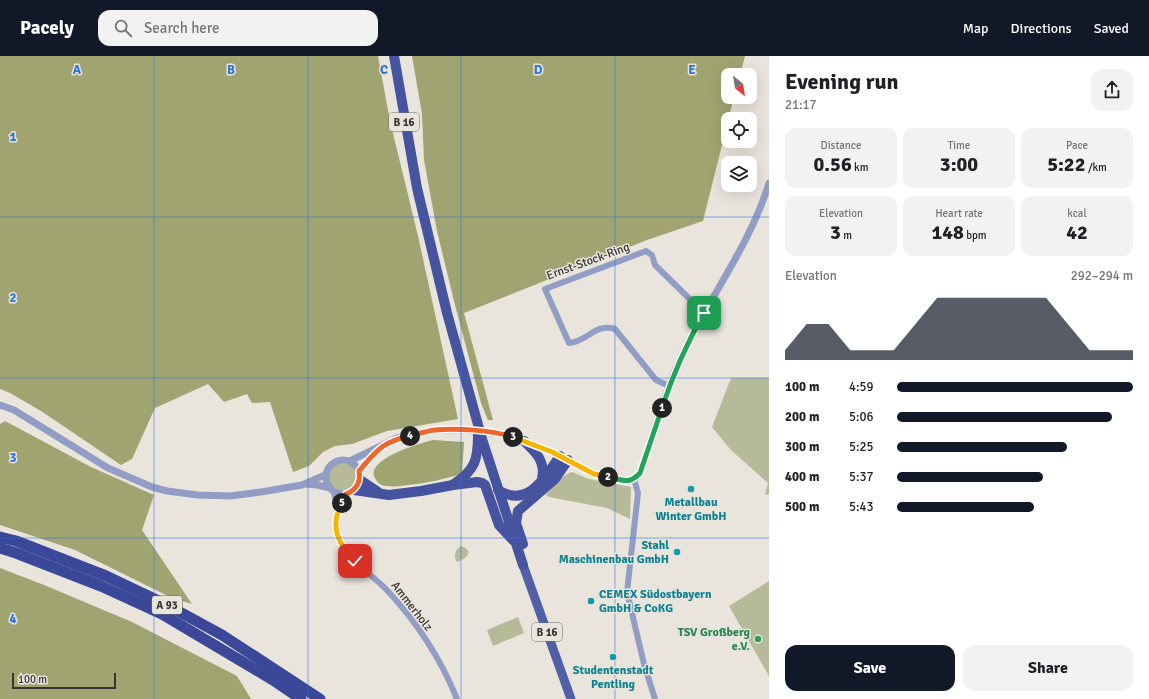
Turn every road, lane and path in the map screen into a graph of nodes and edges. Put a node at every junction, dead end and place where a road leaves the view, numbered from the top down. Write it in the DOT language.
graph roads {
  1 [pos="394,56"];
  2 [pos="769,183"];
  3 [pos="767,195"];
  4 [pos="704,313"];
  5 [pos="669,386"];
  6 [pos="0,405"];
  7 [pos="477,423"];
  8 [pos="524,440"];
  9 [pos="381,446"];
  10 [pos="564,458"];
  11 [pos="350,461"];
  12 [pos="325,475"];
  13 [pos="360,475"];
  14 [pos="634,479"];
  15 [pos="542,481"];
  16 [pos="303,484"];
  17 [pos="453,485"];
  18 [pos="332,490"];
  19 [pos="498,490"];
  20 [pos="350,492"];
  21 [pos="381,495"];
  22 [pos="337,512"];
  23 [pos="0,537"];
  24 [pos="515,541"];
  25 [pos="0,548"];
  26 [pos="523,565"];
  27 [pos="300,699"];
  28 [pos="320,699"];
  29 [pos="457,699"];
  30 [pos="571,699"];
  31 [pos="655,699"];
  1 -- 7 [label="highway, B 16"];
  2 -- 3 [label="street"];
  3 -- 4 [label="street"];
  4 -- 5 [label="street"];
  4 -- 5 [label="street, Ernst-Stock-Ring"];
  5 -- 14 [label="street"];
  6 -- 16 [label="street"];
  7 -- 17 [label="highway"];
  7 -- 19 [label="highway, B 16"];
  8 -- 9 [label="street"];
  8 -- 10 [label="street"];
  8 -- 15 [label="highway"];
  9 -- 11 [label="street"];
  9 -- 13 [label="street"];
  10 -- 14 [label="street"];
  10 -- 15 [label="highway"];
  10 -- 26 [label="highway"];
  11 -- 12 [label="street"];
  11 -- 13 [label="street"];
  12 -- 16 [label="street"];
  12 -- 18 [label="street"];
  13 -- 20 [label="street"];
  13 -- 21 [label="highway"];
  14 -- 31 [label="street"];
  15 -- 19 [label="highway"];
  16 -- 18 [label="street"];
  17 -- 21 [label="highway"];
  17 -- 24 [label="highway"];
  18 -- 20 [label="street"];
  18 -- 22 [label="street, Ammerholz"];
  19 -- 24 [label="highway, B 16"];
  20 -- 21 [label="highway"];
  20 -- 22 [label="street, Ammerholz"];
  22 -- 29 [label="street, Ammerholz"];
  23 -- 28 [label="highway, A 93"];
  24 -- 26 [label="highway, B 16"];
  25 -- 27 [label="highway, A 93"];
  26 -- 30 [label="main road, B 16"];
}
